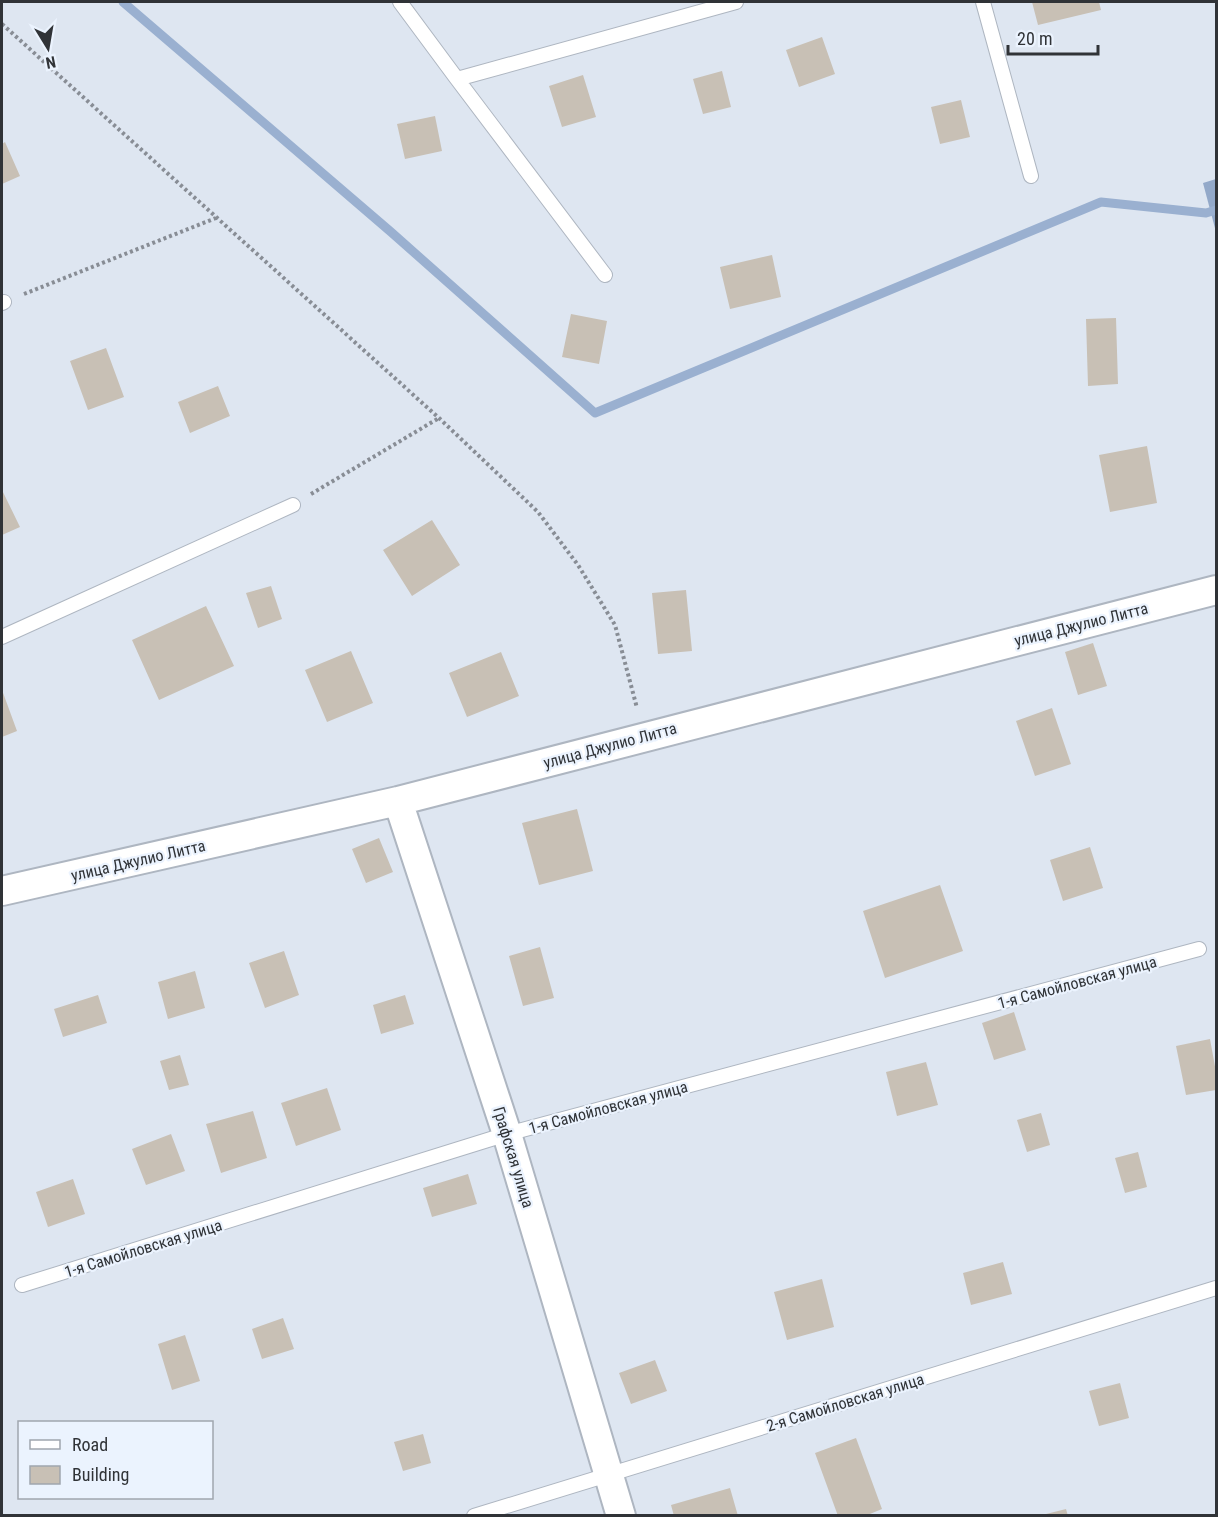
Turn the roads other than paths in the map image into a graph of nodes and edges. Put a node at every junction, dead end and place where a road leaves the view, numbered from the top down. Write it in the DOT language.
graph roads {
  1 [pos="400,2"];
  2 [pos="736,2"];
  3 [pos="983,2"];
  4 [pos="457,79"];
  5 [pos="1031,176"];
  6 [pos="605,275"];
  7 [pos="293,505"];
  8 [pos="1216,590"];
  9 [pos="2,637"];
  10 [pos="398,801"];
  11 [pos="2,891"];
  12 [pos="1199,949"];
  13 [pos="507,1134"];
  14 [pos="22,1285"];
  15 [pos="1216,1288"];
  16 [pos="608,1474"];
  17 [pos="474,1515"];
  18 [pos="621,1515"];
  1 -- 4 [label="lane"];
  2 -- 4 [label="lane"];
  3 -- 5 [label="lane"];
  4 -- 6 [label="lane"];
  7 -- 9 [label="lane"];
  8 -- 10 [label="street, улица Джулио Литта"];
  10 -- 11 [label="street, улица Джулио Литта"];
  10 -- 13 [label="street, Графская улица"];
  12 -- 13 [label="lane, 1-я Самойловская улица"];
  13 -- 14 [label="lane, 1-я Самойловская улица"];
  13 -- 16 [label="street, Графская улица"];
  15 -- 16 [label="lane, 2-я Самойловская улица"];
  16 -- 17 [label="lane, 2-я Самойловская улица"];
  16 -- 18 [label="street, Графская улица"];
}
